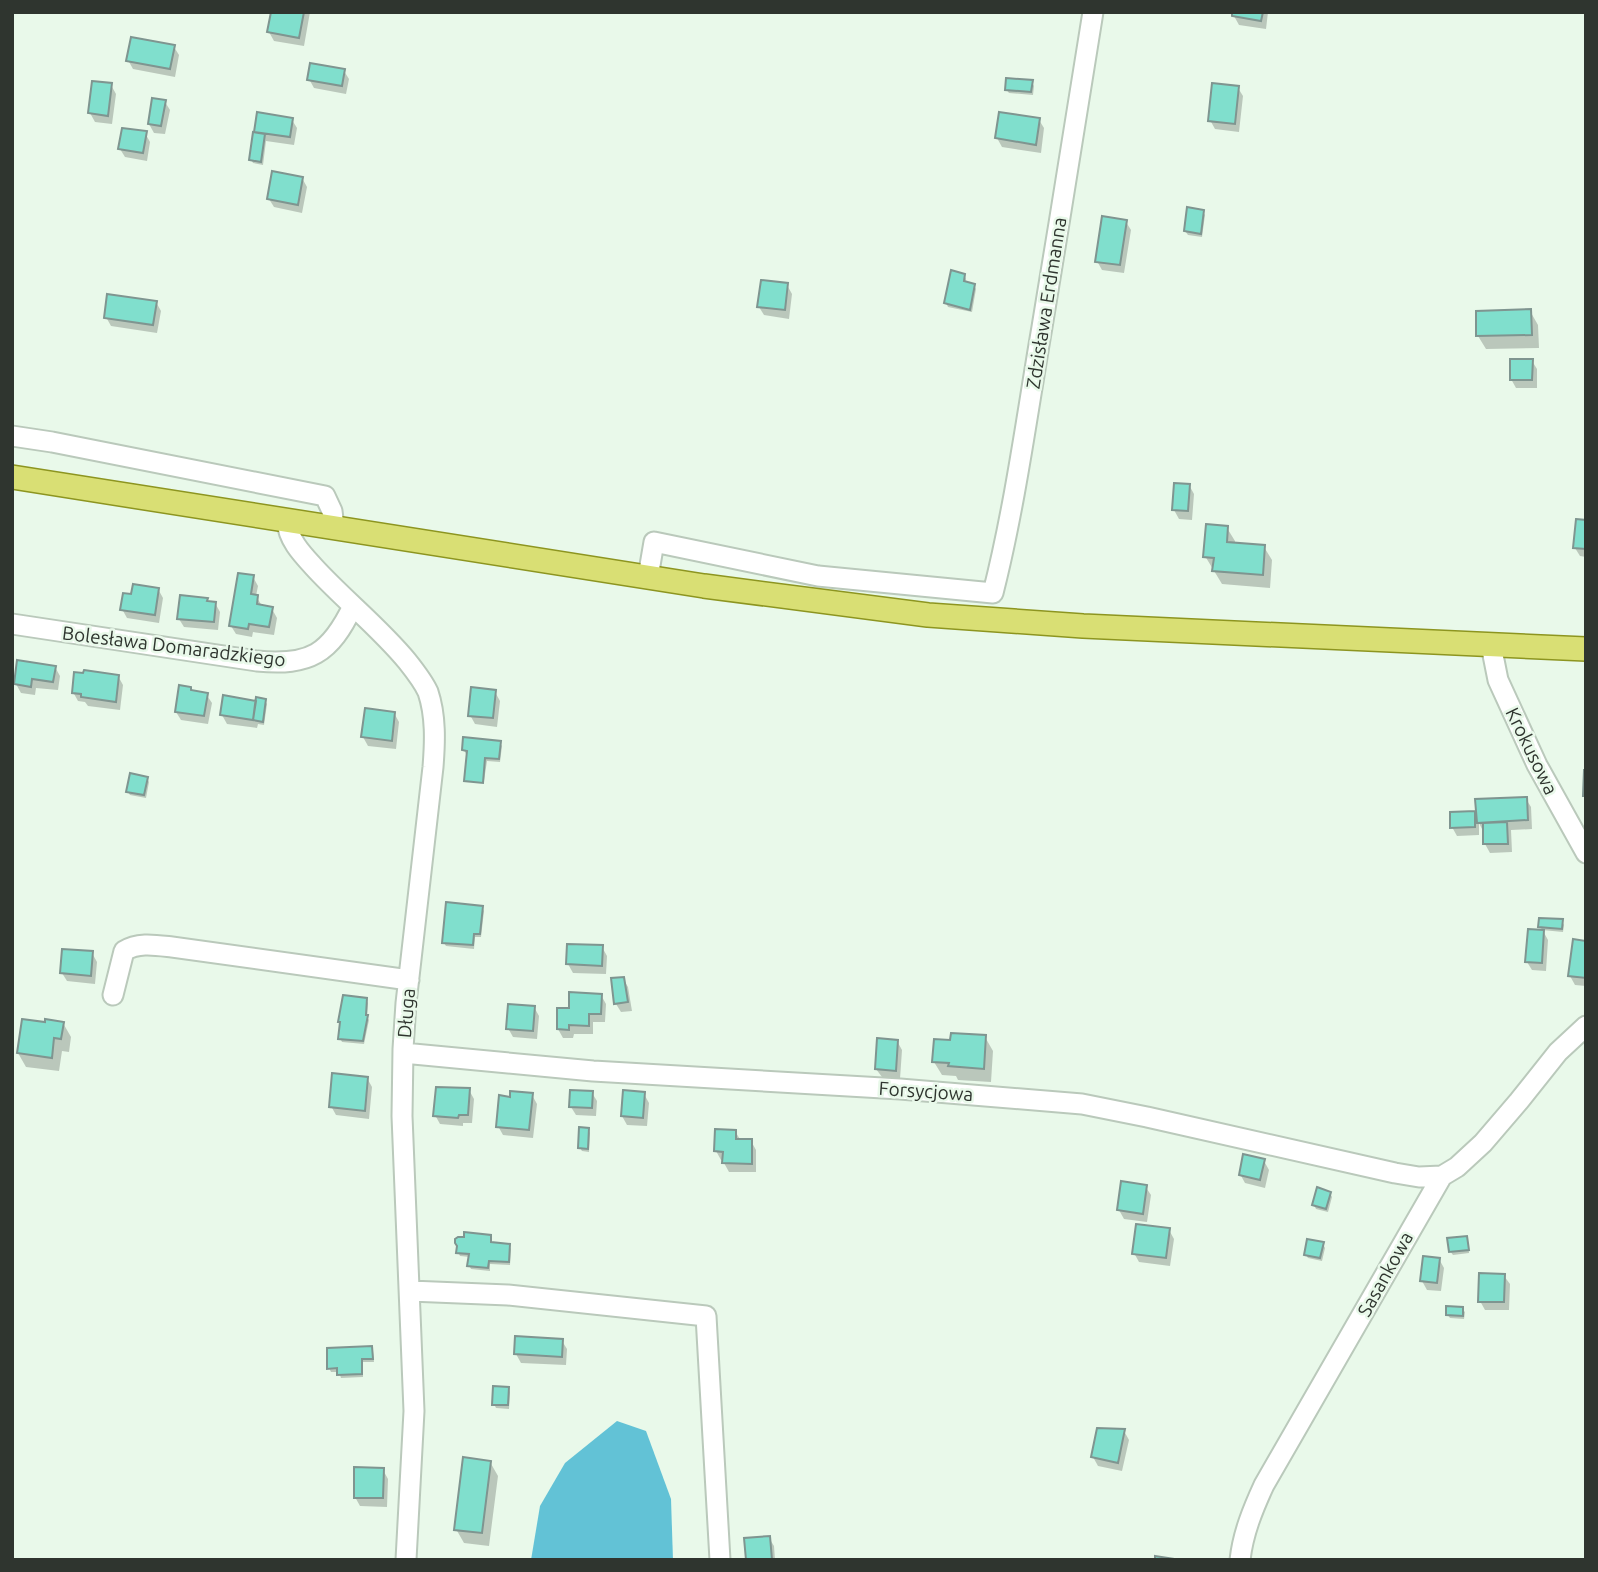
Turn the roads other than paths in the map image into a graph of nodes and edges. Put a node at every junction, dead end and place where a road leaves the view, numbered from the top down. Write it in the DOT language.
graph roads {
  1 [pos="1093,12"];
  2 [pos="12,436"];
  3 [pos="12,477"];
  4 [pos="287,521"];
  5 [pos="334,527"];
  6 [pos="648,577"];
  7 [pos="353,606"];
  8 [pos="12,624"];
  9 [pos="1491,645"];
  10 [pos="1586,649"];
  11 [pos="1586,853"];
  12 [pos="409,979"];
  13 [pos="113,995"];
  14 [pos="1586,1026"];
  15 [pos="403,1053"];
  16 [pos="1442,1176"];
  17 [pos="410,1291"];
  18 [pos="406,1560"];
  19 [pos="720,1560"];
  20 [pos="1240,1560"];
  1 -- 6 [label="street, Zdzisława Erdmanna"];
  2 -- 5 [label="street"];
  3 -- 4 [label="main road"];
  4 -- 5 [label="main road"];
  4 -- 7 [label="street, Długa"];
  5 -- 6 [label="main road"];
  6 -- 9 [label="main road"];
  7 -- 8 [label="street, Bolesława Domaradzkiego"];
  7 -- 12 [label="street, Długa"];
  9 -- 10 [label="main road"];
  9 -- 11 [label="street, Krokusowa"];
  12 -- 13 [label="street"];
  12 -- 15 [label="street, Długa"];
  14 -- 16 [label="street, Sasankowa"];
  15 -- 16 [label="street, Forsycjowa"];
  15 -- 17 [label="street, Długa"];
  16 -- 20 [label="street, Sasankowa"];
  17 -- 18 [label="street, Długa"];
  17 -- 19 [label="street"];
}
